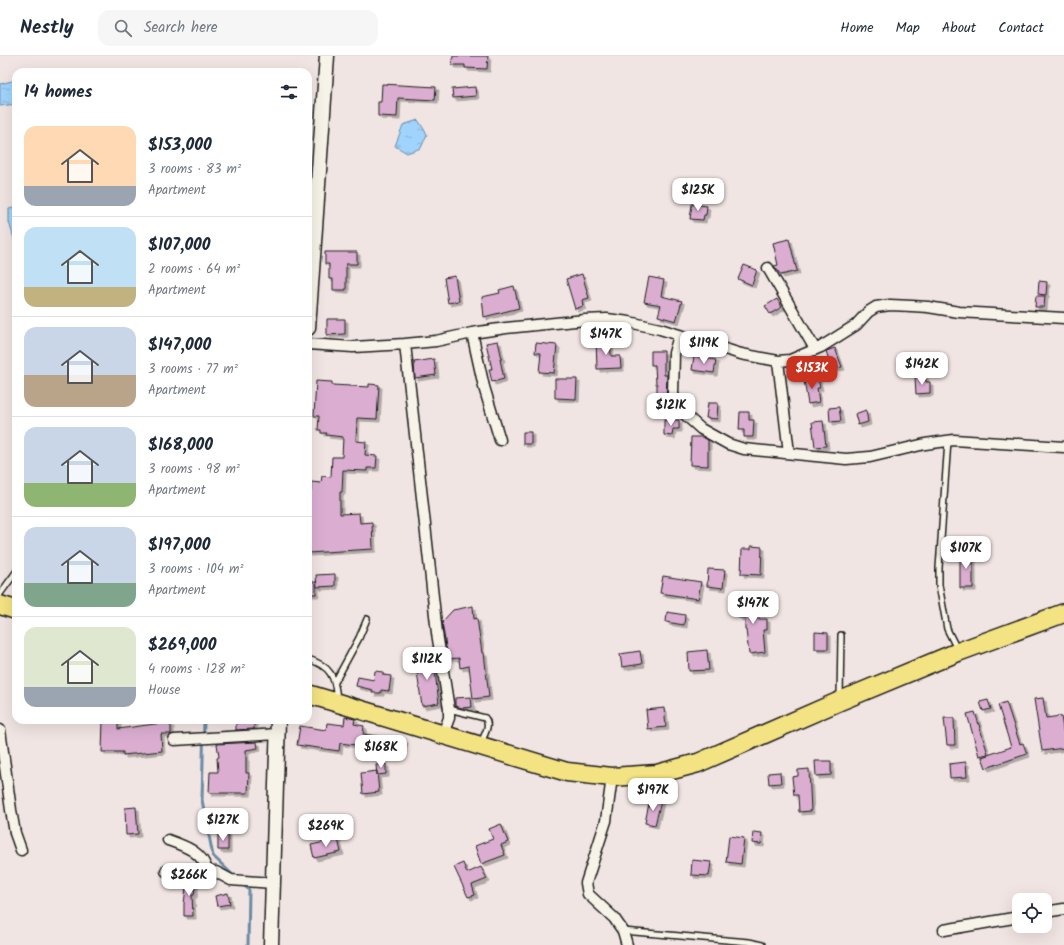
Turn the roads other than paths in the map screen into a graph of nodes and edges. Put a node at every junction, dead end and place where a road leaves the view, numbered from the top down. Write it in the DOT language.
graph roads {
  1 [pos="327,56"];
  2 [pos="312,254"];
  3 [pos="768,268"];
  4 [pos="1064,318"];
  5 [pos="472,333"];
  6 [pos="679,336"];
  7 [pos="312,344"];
  8 [pos="405,344"];
  9 [pos="815,349"];
  10 [pos="778,361"];
  11 [pos="500,440"];
  12 [pos="948,441"];
  13 [pos="1064,447"];
  14 [pos="789,453"];
  15 [pos="12,578"];
  16 [pos="0,594"];
  17 [pos="0,605"];
  18 [pos="12,609"];
  19 [pos="1064,613"];
  20 [pos="367,619"];
  21 [pos="842,635"];
  22 [pos="958,652"];
  23 [pos="312,660"];
  24 [pos="335,682"];
  25 [pos="312,695"];
  26 [pos="840,701"];
  27 [pos="337,703"];
  28 [pos="448,708"];
  29 [pos="278,727"];
  30 [pos="0,730"];
  31 [pos="443,734"];
  32 [pos="174,740"];
  33 [pos="479,746"];
  34 [pos="612,777"];
  35 [pos="168,840"];
  36 [pos="21,850"];
  37 [pos="166,871"];
  38 [pos="207,871"];
  39 [pos="273,883"];
  40 [pos="1064,909"];
  41 [pos="1052,911"];
  42 [pos="1012,918"];
  43 [pos="944,930"];
  44 [pos="622,931"];
  45 [pos="271,945"];
  46 [pos="627,945"];
  47 [pos="762,945"];
  1 -- 2 [label="main road"];
  3 -- 9 [label="street"];
  4 -- 9 [label="street"];
  5 -- 6 [label="street"];
  5 -- 8 [label="street"];
  5 -- 11 [label="street"];
  6 -- 10 [label="street"];
  6 -- 14 [label="street"];
  7 -- 8 [label="street"];
  8 -- 28 [label="street"];
  9 -- 10 [label="street"];
  10 -- 14 [label="street"];
  12 -- 13 [label="street"];
  12 -- 14 [label="street"];
  12 -- 22 [label="lane"];
  15 -- 16 [label="lane"];
  17 -- 18 [label="highway"];
  19 -- 22 [label="highway"];
  20 -- 24 [label="lane"];
  21 -- 26 [label="lane"];
  22 -- 26 [label="highway"];
  23 -- 24 [label="lane"];
  24 -- 27 [label="lane"];
  25 -- 27 [label="highway"];
  26 -- 34 [label="highway"];
  27 -- 31 [label="highway"];
  28 -- 31 [label="street"];
  28 -- 33 [label="lane"];
  29 -- 32 [label="street"];
  29 -- 39 [label="main road"];
  30 -- 36 [label="street"];
  31 -- 33 [label="highway"];
  33 -- 34 [label="highway"];
  34 -- 44 [label="street"];
  35 -- 38 [label="street"];
  37 -- 38 [label="street"];
  38 -- 39 [label="street"];
  39 -- 45 [label="main road"];
  40 -- 41 [label="street"];
  42 -- 43 [label="street"];
  44 -- 46 [label="street"];
  44 -- 47 [label="lane"];
}
